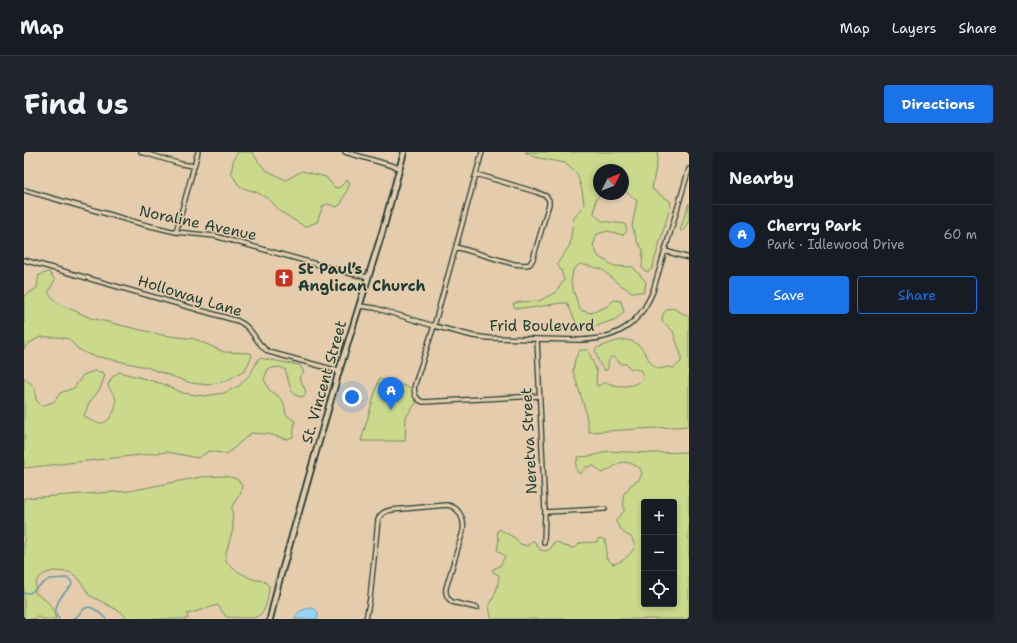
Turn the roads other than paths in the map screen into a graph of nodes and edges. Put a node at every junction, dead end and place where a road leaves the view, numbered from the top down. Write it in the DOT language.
graph roads {
  1 [pos="140,152"];
  2 [pos="198,152"];
  3 [pos="345,152"];
  4 [pos="404,152"];
  5 [pos="482,152"];
  6 [pos="194,166"];
  7 [pos="400,168"];
  8 [pos="689,169"];
  9 [pos="476,174"];
  10 [pos="24,190"];
  11 [pos="176,232"];
  12 [pos="456,247"];
  13 [pos="665,251"];
  14 [pos="689,258"];
  15 [pos="24,260"];
  16 [pos="368,277"];
  17 [pos="359,306"];
  18 [pos="434,326"];
  19 [pos="537,339"];
  20 [pos="339,371"];
  21 [pos="539,396"];
  22 [pos="605,509"];
  23 [pos="545,512"];
  24 [pos="544,543"];
  25 [pos="477,608"];
  26 [pos="270,619"];
  27 [pos="366,619"];
  1 -- 6 [label="street"];
  2 -- 6 [label="street"];
  3 -- 7 [label="street"];
  4 -- 7 [label="street, St. Vincent Street"];
  5 -- 9 [label="street"];
  6 -- 11 [label="street"];
  7 -- 16 [label="street, St. Vincent Street"];
  8 -- 13 [label="street, Frid Boulevard"];
  9 -- 12 [label="street"];
  9 -- 12 [label="street"];
  10 -- 11 [label="street, Noraline Avenue"];
  11 -- 16 [label="street, Noraline Avenue"];
  12 -- 18 [label="street"];
  13 -- 14 [label="street"];
  13 -- 19 [label="street, Frid Boulevard"];
  15 -- 20 [label="street, Holloway Lane"];
  16 -- 17 [label="street, St. Vincent Street"];
  17 -- 18 [label="street, Frid Boulevard"];
  17 -- 20 [label="street, St. Vincent Street"];
  18 -- 19 [label="street, Frid Boulevard"];
  18 -- 21 [label="street"];
  19 -- 21 [label="street, Neretva Street"];
  20 -- 26 [label="street, St. Vincent Street"];
  21 -- 23 [label="street, Neretva Street"];
  22 -- 23 [label="street"];
  23 -- 24 [label="street, Neretva Street"];
  25 -- 27 [label="street"];
}
